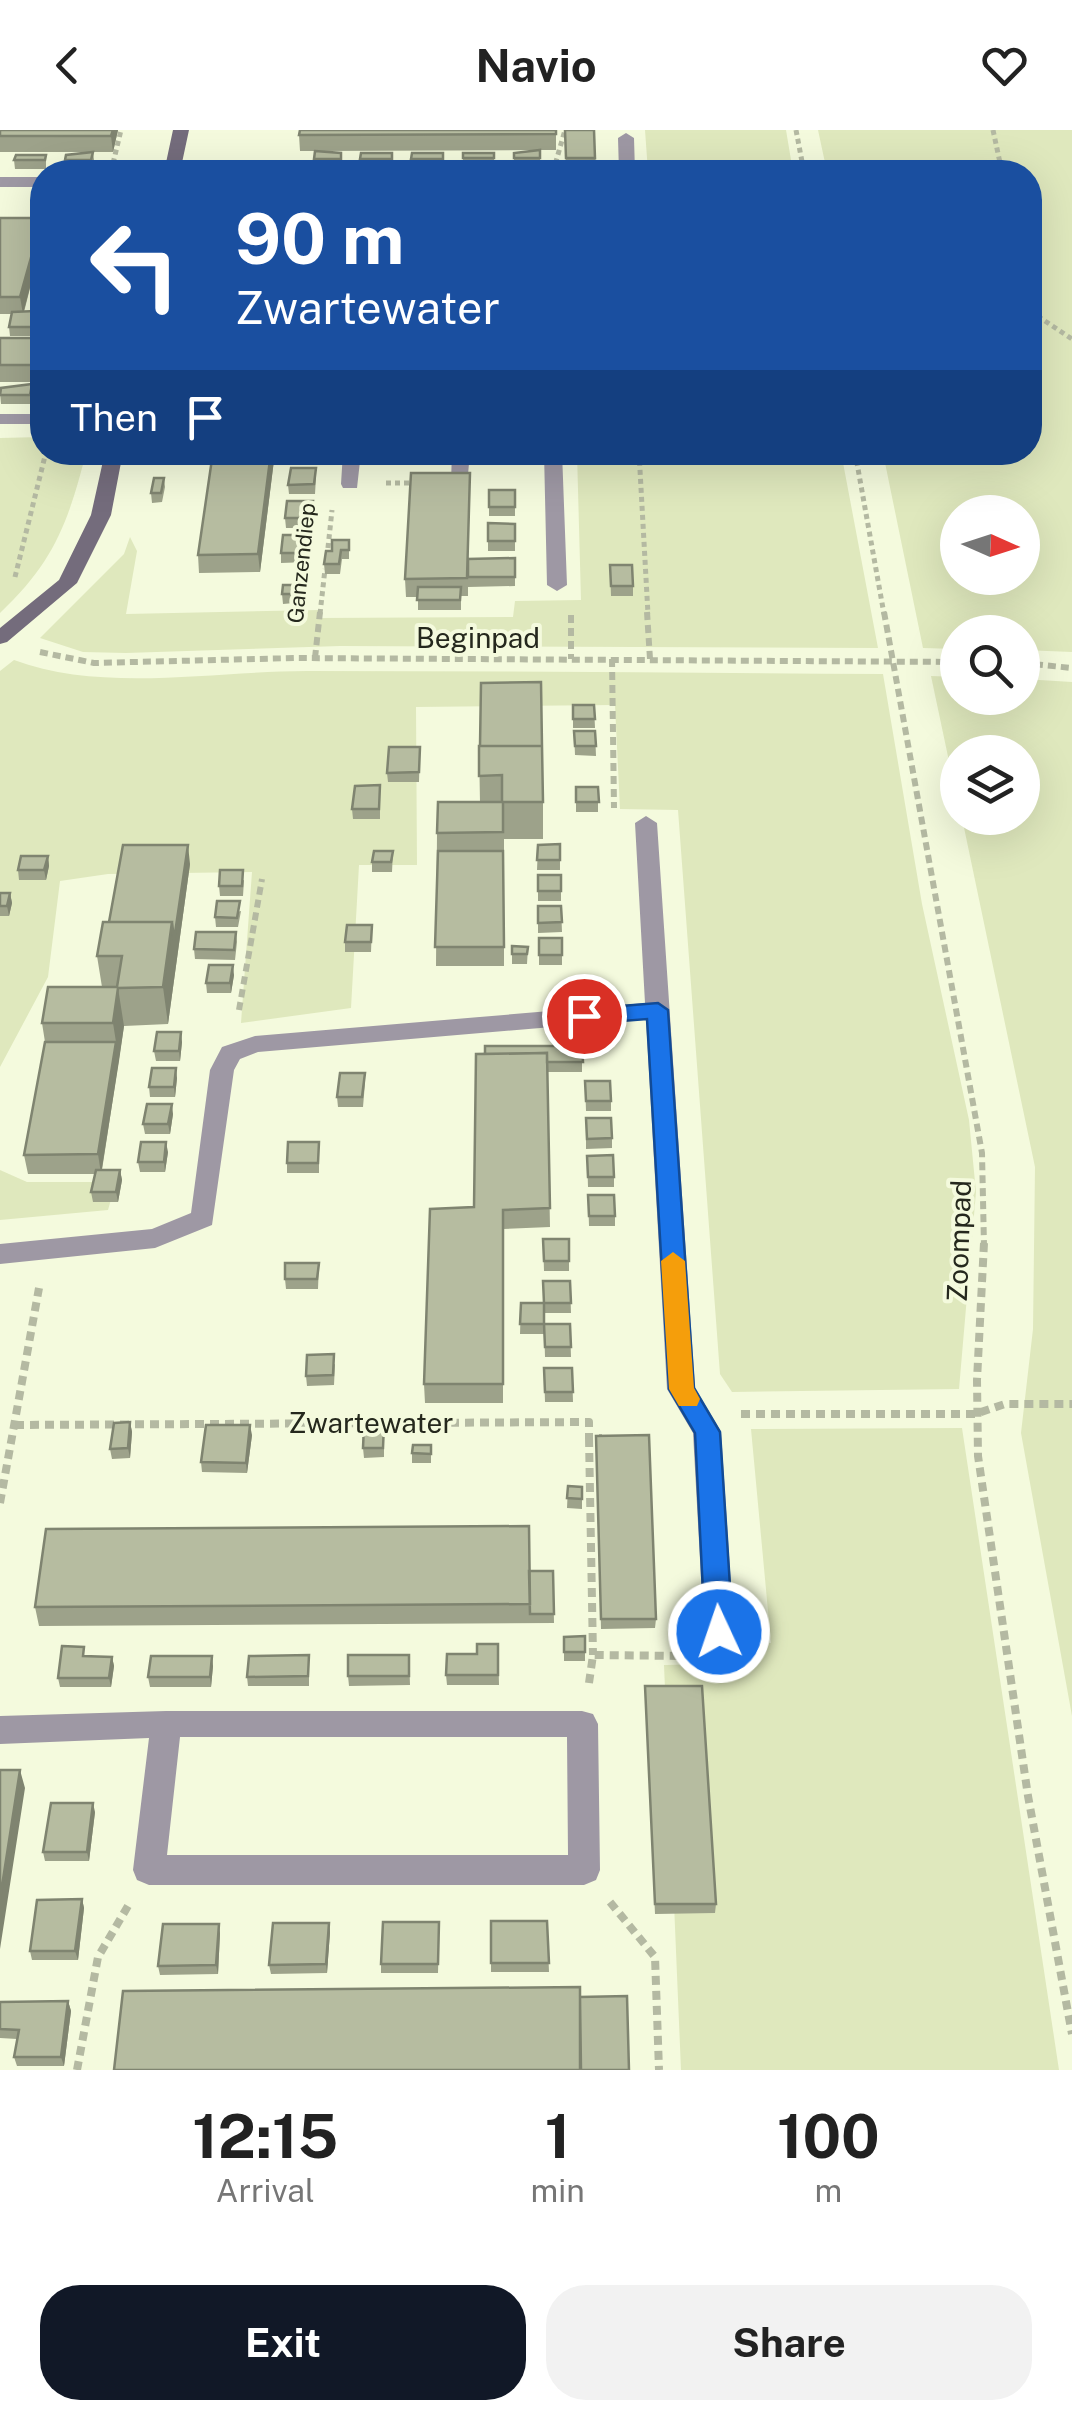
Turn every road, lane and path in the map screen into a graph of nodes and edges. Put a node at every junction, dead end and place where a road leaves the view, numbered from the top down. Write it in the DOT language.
graph roads {
  1 [pos="122,130"];
  2 [pos="181,130"];
  3 [pos="565,130"];
  4 [pos="796,130"];
  5 [pos="993,130"];
  6 [pos="626,138"];
  7 [pos="114,160"];
  8 [pos="175,160"];
  9 [pos="556,160"];
  10 [pos="627,160"];
  11 [pos="802,160"];
  12 [pos="999,160"];
  13 [pos="30,183"];
  14 [pos="2,186"];
  15 [pos="1042,319"];
  16 [pos="1072,338"];
  17 [pos="30,418"];
  18 [pos="0,419"];
  19 [pos="43,465"];
  20 [pos="111,465"];
  21 [pos="351,465"];
  22 [pos="461,465"];
  23 [pos="554,465"];
  24 [pos="640,465"];
  25 [pos="858,465"];
  26 [pos="460,482"];
  27 [pos="350,484"];
  28 [pos="14,580"];
  29 [pos="556,585"];
  30 [pos="0,638"];
  31 [pos="38,652"];
  32 [pos="315,658"];
  33 [pos="612,659"];
  34 [pos="650,659"];
  35 [pos="894,660"];
  36 [pos="940,661"];
  37 [pos="1040,665"];
  38 [pos="1072,668"];
  39 [pos="646,823"];
  40 [pos="262,878"];
  41 [pos="658,1010"];
  42 [pos="231,1053"];
  43 [pos="46,1248"];
  44 [pos="0,1254"];
  45 [pos="1072,1404"];
  46 [pos="748,1414"];
  47 [pos="975,1414"];
  48 [pos="15,1425"];
  49 [pos="589,1438"];
  50 [pos="608,1438"];
  51 [pos="0,1503"];
  52 [pos="719,1632"];
  53 [pos="593,1655"];
  54 [pos="692,1656"];
  55 [pos="166,1724"];
  56 [pos="582,1724"];
  57 [pos="0,1730"];
  58 [pos="148,1870"];
  59 [pos="584,1870"];
  60 [pos="1072,2034"];
  61 [pos="77,2070"];
  62 [pos="659,2070"];
  1 -- 7 [label="path"];
  2 -- 8 [label="street"];
  3 -- 9 [label="path"];
  4 -- 11 [label="path"];
  5 -- 12 [label="path"];
  6 -- 10 [label="street"];
  13 -- 14 [label="street"];
  15 -- 16 [label="path"];
  17 -- 18 [label="street"];
  19 -- 28 [label="path"];
  20 -- 30 [label="street"];
  21 -- 27 [label="street, Ganzendiep"];
  22 -- 26 [label="street"];
  23 -- 29 [label="street"];
  24 -- 34 [label="path"];
  25 -- 35 [label="path, Zoompad"];
  26 -- 27 [label="path, Ganzendiep"];
  27 -- 32 [label="path, Ganzendiep"];
  31 -- 32 [label="path, Beginpad"];
  32 -- 33 [label="path, Beginpad"];
  33 -- 34 [label="path, Beginpad"];
  33 -- 39 [label="path"];
  34 -- 35 [label="path, Beginpad"];
  35 -- 36 [label="path, Beginpad"];
  35 -- 47 [label="path, Zoompad"];
  37 -- 38 [label="path"];
  39 -- 41 [label="street"];
  40 -- 42 [label="path"];
  41 -- 42 [label="street"];
  41 -- 52 [label="street"];
  42 -- 43 [label="street"];
  43 -- 44 [label="street"];
  43 -- 48 [label="path"];
  45 -- 47 [label="path"];
  46 -- 47 [label="path"];
  47 -- 60 [label="path, Zoompad"];
  48 -- 49 [label="path, Zwartewater"];
  48 -- 51 [label="path"];
  49 -- 50 [label="path, Zwartewater"];
  49 -- 53 [label="path"];
  53 -- 54 [label="path"];
  53 -- 56 [label="path"];
  55 -- 56 [label="street"];
  55 -- 57 [label="street"];
  55 -- 58 [label="street"];
  56 -- 59 [label="street"];
  58 -- 59 [label="street"];
  58 -- 61 [label="path"];
  59 -- 62 [label="path"];
}
